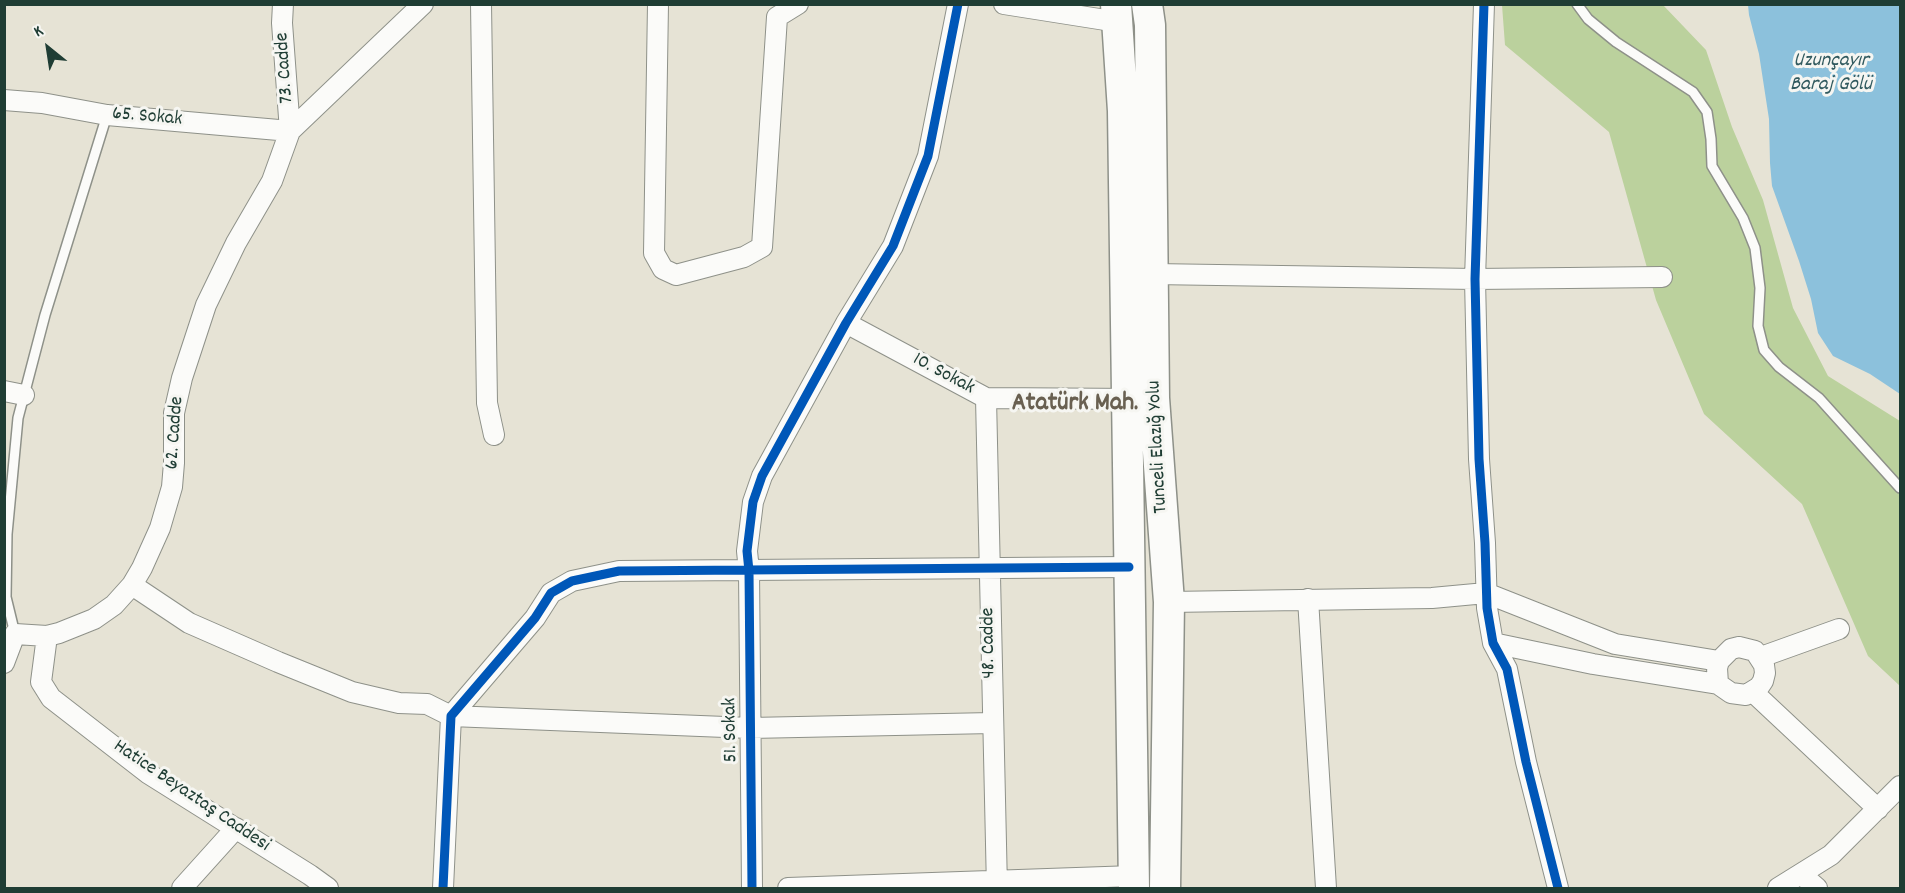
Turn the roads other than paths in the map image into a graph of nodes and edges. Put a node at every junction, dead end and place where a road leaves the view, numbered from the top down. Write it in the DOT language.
graph roads {
  1 [pos="283,4"];
  2 [pos="423,4"];
  3 [pos="481,4"];
  4 [pos="658,4"];
  5 [pos="798,4"];
  6 [pos="958,4"];
  7 [pos="1004,4"];
  8 [pos="1148,4"];
  9 [pos="1484,4"];
  10 [pos="1576,4"];
  11 [pos="1117,13"];
  12 [pos="4,100"];
  13 [pos="107,115"];
  14 [pos="290,131"];
  15 [pos="1153,274"];
  16 [pos="1662,277"];
  17 [pos="1475,279"];
  18 [pos="846,324"];
  19 [pos="4,391"];
  20 [pos="24,395"];
  21 [pos="986,398"];
  22 [pos="1141,399"];
  23 [pos="494,435"];
  24 [pos="1900,488"];
  25 [pos="1130,567"];
  26 [pos="989,568"];
  27 [pos="749,571"];
  28 [pos="132,585"];
  29 [pos="1486,593"];
  30 [pos="1308,599"];
  31 [pos="1169,602"];
  32 [pos="1839,629"];
  33 [pos="10,634"];
  34 [pos="47,636"];
  35 [pos="1493,643"];
  36 [pos="1761,657"];
  37 [pos="1719,661"];
  38 [pos="4,663"];
  39 [pos="1718,684"];
  40 [pos="1753,692"];
  41 [pos="451,716"];
  42 [pos="992,723"];
  43 [pos="750,728"];
  44 [pos="1900,786"];
  45 [pos="1878,809"];
  46 [pos="236,828"];
  47 [pos="1801,874"];
  48 [pos="1134,882"];
  49 [pos="997,885"];
  50 [pos="182,888"];
  51 [pos="328,888"];
  52 [pos="443,888"];
  53 [pos="752,888"];
  54 [pos="788,888"];
  55 [pos="1165,888"];
  56 [pos="1326,888"];
  57 [pos="1558,888"];
  58 [pos="1778,888"];
  59 [pos="1817,888"];
  1 -- 14 [label="street, 73. Cadde"];
  2 -- 14 [label="street"];
  3 -- 23 [label="street"];
  4 -- 5 [label="street"];
  6 -- 18 [label="street, 51. Sokak"];
  7 -- 11 [label="street"];
  8 -- 15 [label="main road, Tunceli Elazığ Yolu"];
  9 -- 17 [label="street"];
  10 -- 24 [label="lane"];
  11 -- 22 [label="main road, Tunceli Elazığ Yolu"];
  12 -- 13 [label="street, 65. Sokak"];
  13 -- 14 [label="street, 65. Sokak"];
  13 -- 20 [label="lane"];
  14 -- 28 [label="street, 62. Cadde"];
  15 -- 17 [label="street"];
  15 -- 22 [label="main road, Tunceli Elazığ Yolu"];
  16 -- 17 [label="street"];
  17 -- 29 [label="street"];
  18 -- 21 [label="street, 10. Sokak"];
  18 -- 27 [label="street, 51. Sokak"];
  19 -- 20 [label="street"];
  20 -- 33 [label="lane"];
  21 -- 22 [label="street, 10. Sokak"];
  21 -- 26 [label="street, 48. Cadde"];
  22 -- 25 [label="main road, Tunceli Elazığ Yolu"];
  22 -- 31 [label="main road, Tunceli Elazığ Yolu"];
  25 -- 26 [label="street"];
  25 -- 48 [label="main road, Tunceli Elazığ Yolu"];
  26 -- 27 [label="street"];
  26 -- 42 [label="street, 48. Cadde"];
  27 -- 41 [label="street"];
  27 -- 43 [label="street, 51. Sokak"];
  28 -- 34 [label="street, 62. Cadde"];
  28 -- 41 [label="street"];
  29 -- 30 [label="street"];
  29 -- 35 [label="street"];
  29 -- 37 [label="street"];
  30 -- 31 [label="street"];
  30 -- 56 [label="street"];
  31 -- 55 [label="main road, Tunceli Elazığ Yolu"];
  32 -- 36 [label="street"];
  33 -- 34 [label="street, 62. Cadde"];
  33 -- 38 [label="street"];
  34 -- 46 [label="street, Hatice Beyaztaş Caddesi"];
  35 -- 39 [label="street"];
  35 -- 57 [label="street"];
  36 -- 37 [label="street"];
  36 -- 40 [label="street"];
  37 -- 39 [label="street"];
  39 -- 40 [label="street"];
  40 -- 45 [label="street"];
  41 -- 43 [label="street"];
  41 -- 52 [label="street"];
  42 -- 43 [label="street"];
  42 -- 49 [label="street, 48. Cadde"];
  43 -- 53 [label="street, 51. Sokak"];
  44 -- 45 [label="street"];
  45 -- 47 [label="street"];
  46 -- 50 [label="street"];
  46 -- 51 [label="street, Hatice Beyaztaş Caddesi"];
  47 -- 58 [label="street"];
  47 -- 59 [label="street"];
  48 -- 49 [label="street"];
  49 -- 54 [label="street"];
}
